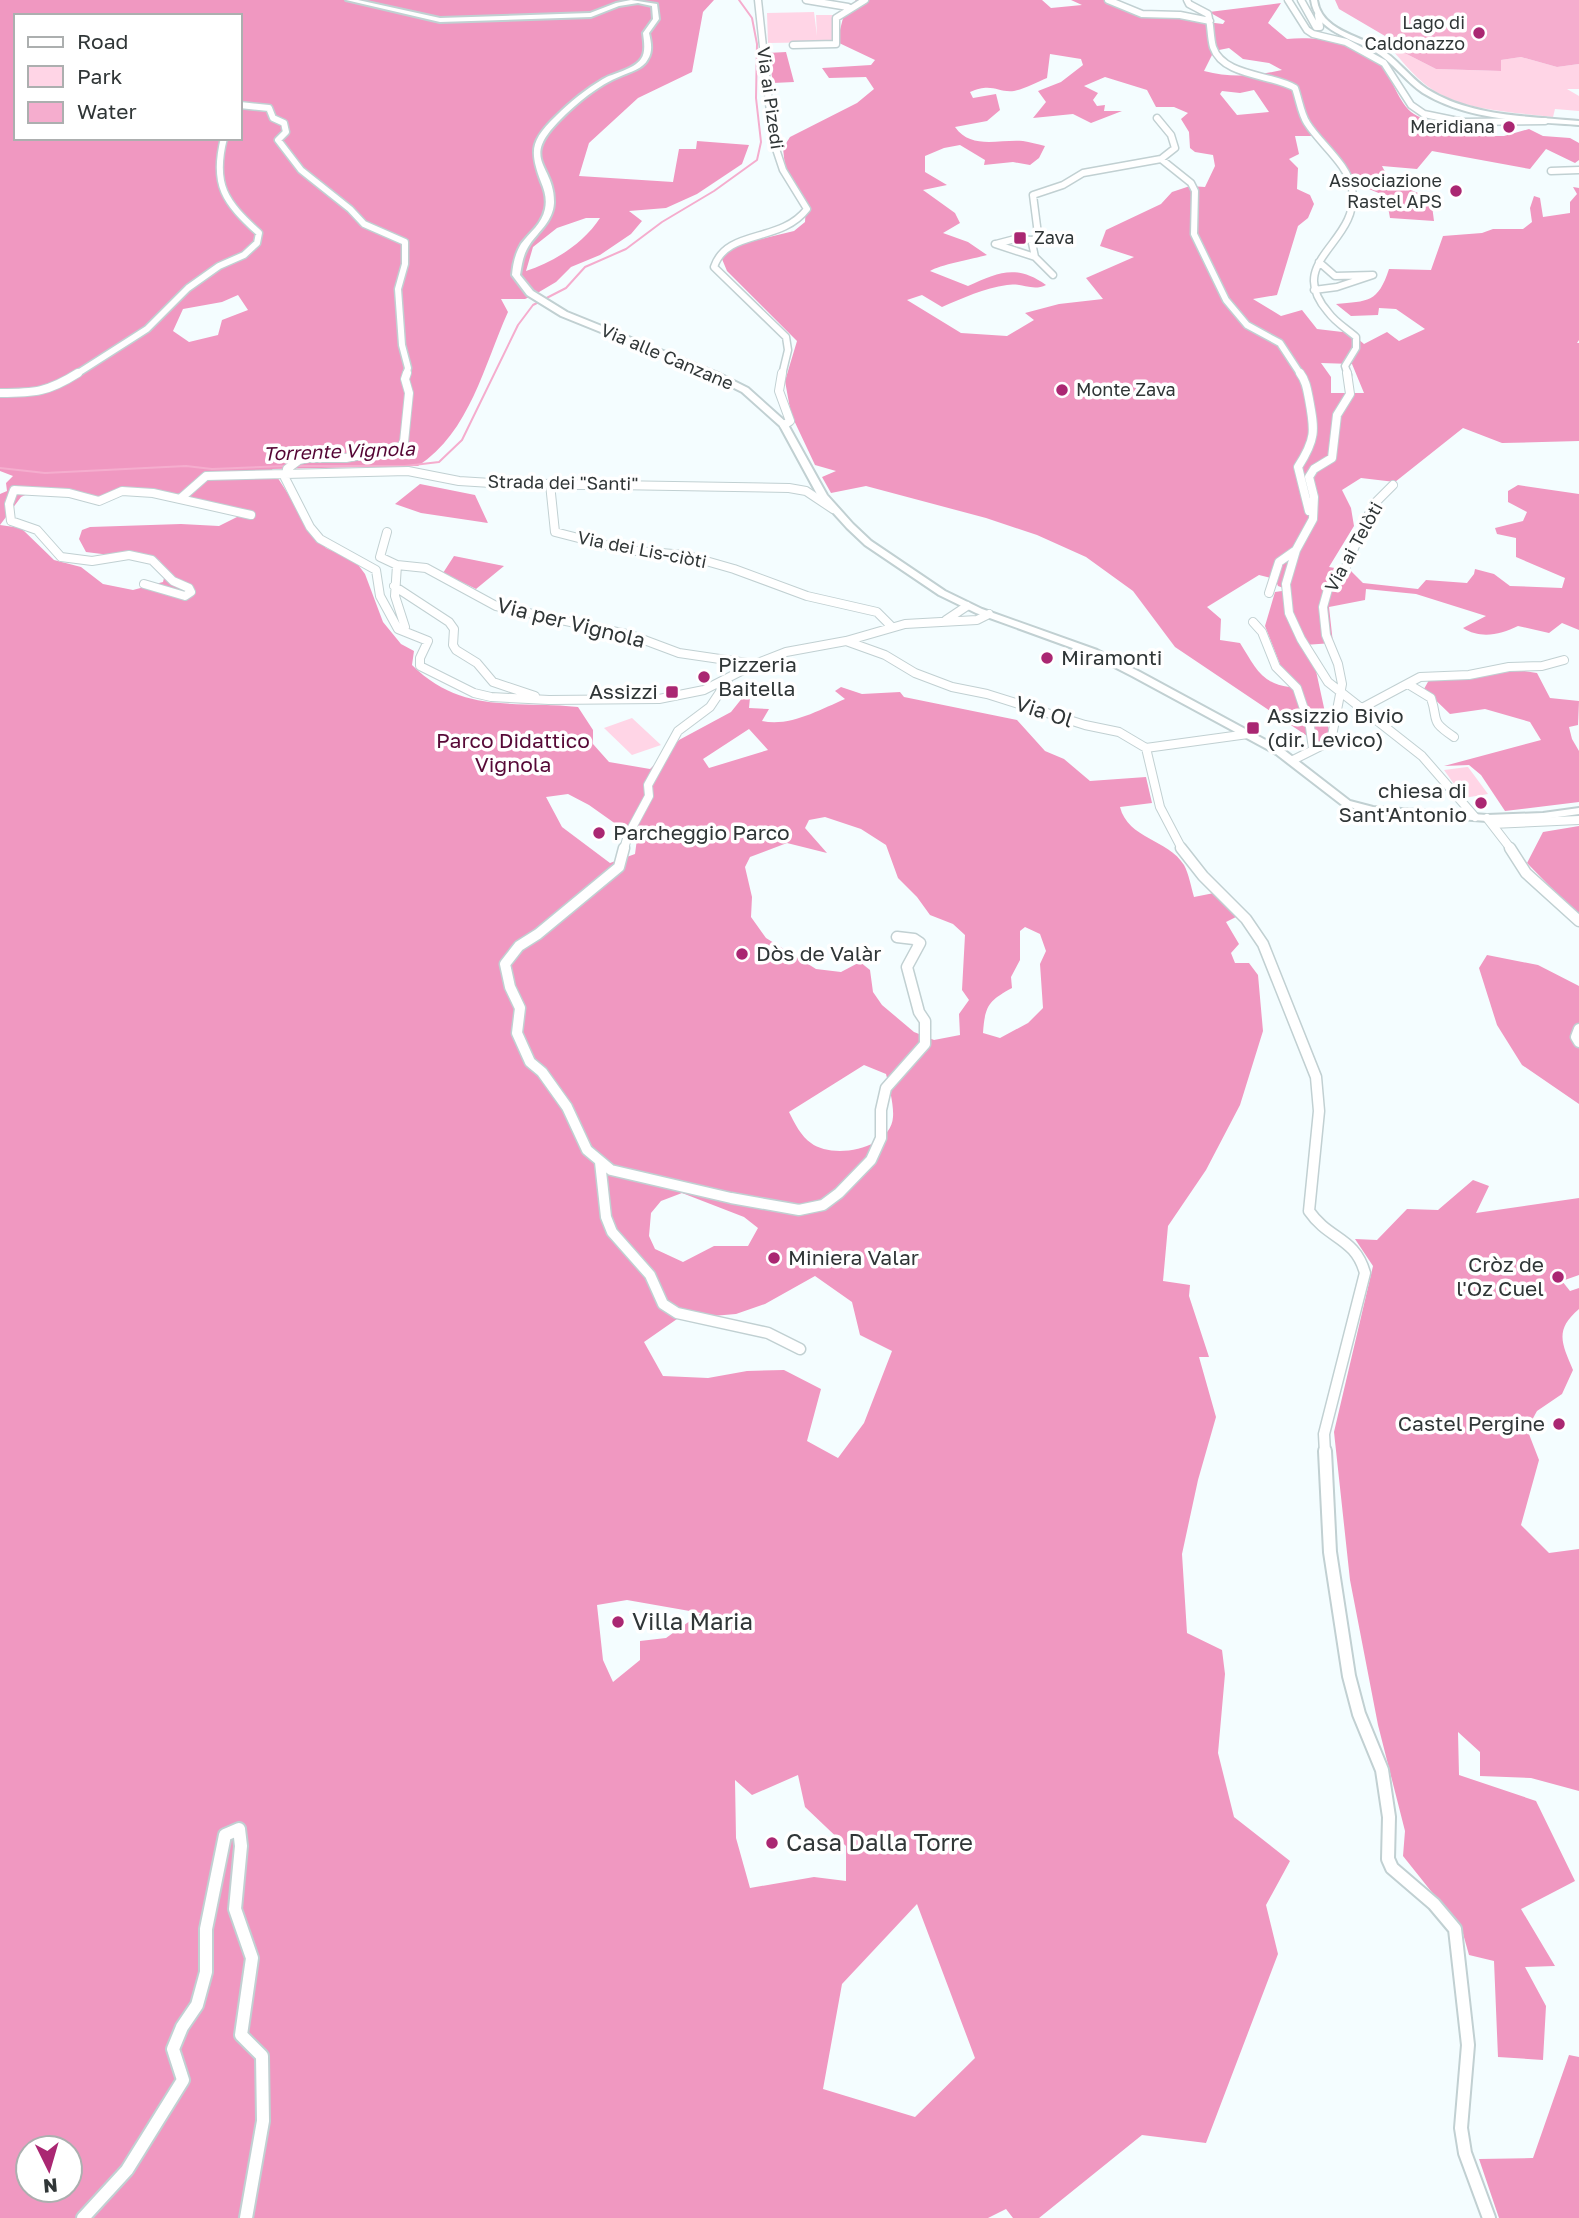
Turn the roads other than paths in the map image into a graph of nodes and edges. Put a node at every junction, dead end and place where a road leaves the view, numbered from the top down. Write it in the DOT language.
graph roads {
  1 [pos="349,0"];
  2 [pos="758,0"];
  3 [pos="806,0"];
  4 [pos="865,0"];
  5 [pos="1108,0"];
  6 [pos="1187,0"];
  7 [pos="1288,0"];
  8 [pos="1301,0"];
  9 [pos="1314,0"];
  10 [pos="848,7"];
  11 [pos="1318,15"];
  12 [pos="1210,21"];
  13 [pos="793,45"];
  14 [pos="242,105"];
  15 [pos="1489,113"];
  16 [pos="1157,118"];
  17 [pos="1520,119"];
  18 [pos="1496,121"];
  19 [pos="1476,123"];
  20 [pos="1579,123"];
  21 [pos="223,140"];
  22 [pos="1161,159"];
  23 [pos="1579,170"];
  24 [pos="1551,171"];
  25 [pos="1033,240"];
  26 [pos="1035,257"];
  27 [pos="1319,262"];
  28 [pos="1053,275"];
  29 [pos="1314,289"];
  30 [pos="0,393"];
  31 [pos="784,425"];
  32 [pos="288,468"];
  33 [pos="550,484"];
  34 [pos="1393,485"];
  35 [pos="181,498"];
  36 [pos="836,512"];
  37 [pos="251,515"];
  38 [pos="1312,515"];
  39 [pos="387,532"];
  40 [pos="1296,550"];
  41 [pos="397,565"];
  42 [pos="144,584"];
  43 [pos="394,586"];
  44 [pos="1269,593"];
  45 [pos="967,606"];
  46 [pos="989,614"];
  47 [pos="943,621"];
  48 [pos="1253,622"];
  49 [pos="892,627"];
  50 [pos="410,634"];
  51 [pos="846,641"];
  52 [pos="1564,660"];
  53 [pos="755,664"];
  54 [pos="731,677"];
  55 [pos="1408,684"];
  56 [pos="1339,694"];
  57 [pos="549,700"];
  58 [pos="1362,708"];
  59 [pos="1248,734"];
  60 [pos="1454,737"];
  61 [pos="1146,748"];
  62 [pos="1313,749"];
  63 [pos="1293,760"];
  64 [pos="1579,811"];
  65 [pos="1484,820"];
  66 [pos="1579,820"];
  67 [pos="1579,920"];
  68 [pos="897,937"];
  69 [pos="1579,1029"];
  70 [pos="1579,1042"];
  71 [pos="600,1162"];
  72 [pos="800,1349"];
  73 [pos="83,2218"];
  74 [pos="246,2218"];
  75 [pos="1489,2218"];
  1 -- 31 [label="main road, Via alle Canzane"];
  2 -- 31 [label="street, Via ai Pizedi"];
  3 -- 10 [label="street"];
  4 -- 10 [label="street"];
  5 -- 12 [label="street"];
  6 -- 12 [label="street"];
  7 -- 19 [label="street"];
  8 -- 11 [label="street"];
  9 -- 11 [label="main road"];
  10 -- 13 [label="street"];
  11 -- 15 [label="main road"];
  12 -- 27 [label="street"];
  14 -- 32 [label="street"];
  15 -- 17 [label="main road"];
  15 -- 18 [label="street"];
  16 -- 22 [label="street"];
  17 -- 18 [label="street"];
  17 -- 19 [label="street"];
  17 -- 20 [label="main road"];
  18 -- 19 [label="street"];
  21 -- 30 [label="street"];
  22 -- 25 [label="street"];
  22 -- 38 [label="street"];
  23 -- 24 [label="street"];
  25 -- 26 [label="street"];
  25 -- 26 [label="street"];
  26 -- 28 [label="street"];
  27 -- 29 [label="street"];
  27 -- 29 [label="street"];
  29 -- 38 [label="street"];
  31 -- 36 [label="main road, Via alle Canzane"];
  32 -- 33 [label="street, Strada dei \"Santi\""];
  32 -- 35 [label="street"];
  32 -- 50 [label="street"];
  33 -- 36 [label="street, Strada dei \"Santi\""];
  33 -- 49 [label="street, Via dei Lis-ciòti"];
  34 -- 56 [label="street, Via ai Telòti"];
  35 -- 37 [label="street"];
  35 -- 42 [label="street"];
  36 -- 45 [label="main road, Via alle Canzane"];
  38 -- 40 [label="street"];
  39 -- 41 [label="street"];
  40 -- 44 [label="street"];
  40 -- 56 [label="street"];
  41 -- 43 [label="street"];
  41 -- 53 [label="street, Via per Vignola"];
  43 -- 50 [label="street"];
  43 -- 57 [label="street"];
  45 -- 46 [label="main road, Via alle Canzane"];
  45 -- 47 [label="street"];
  46 -- 47 [label="street"];
  46 -- 59 [label="main road, Via alle Canzane"];
  47 -- 49 [label="street"];
  48 -- 62 [label="street"];
  49 -- 51 [label="street"];
  50 -- 57 [label="street"];
  51 -- 53 [label="street"];
  51 -- 61 [label="street, Via Ol"];
  52 -- 55 [label="street"];
  53 -- 54 [label="street"];
  54 -- 57 [label="street"];
  54 -- 71 [label="street"];
  55 -- 58 [label="street"];
  55 -- 60 [label="street"];
  56 -- 58 [label="street"];
  56 -- 62 [label="street, Via ai Telòti"];
  58 -- 65 [label="street"];
  59 -- 61 [label="street"];
  59 -- 63 [label="main road, Via alle Canzane"];
  61 -- 75 [label="street"];
  62 -- 63 [label="street"];
  63 -- 65 [label="main road, Via alle Canzane"];
  64 -- 65 [label="main road, Via alle Canzane"];
  65 -- 66 [label="street"];
  65 -- 67 [label="street"];
  68 -- 71 [label="street"];
  69 -- 70 [label="street"];
  71 -- 72 [label="street"];
  73 -- 74 [label="street"];
}
